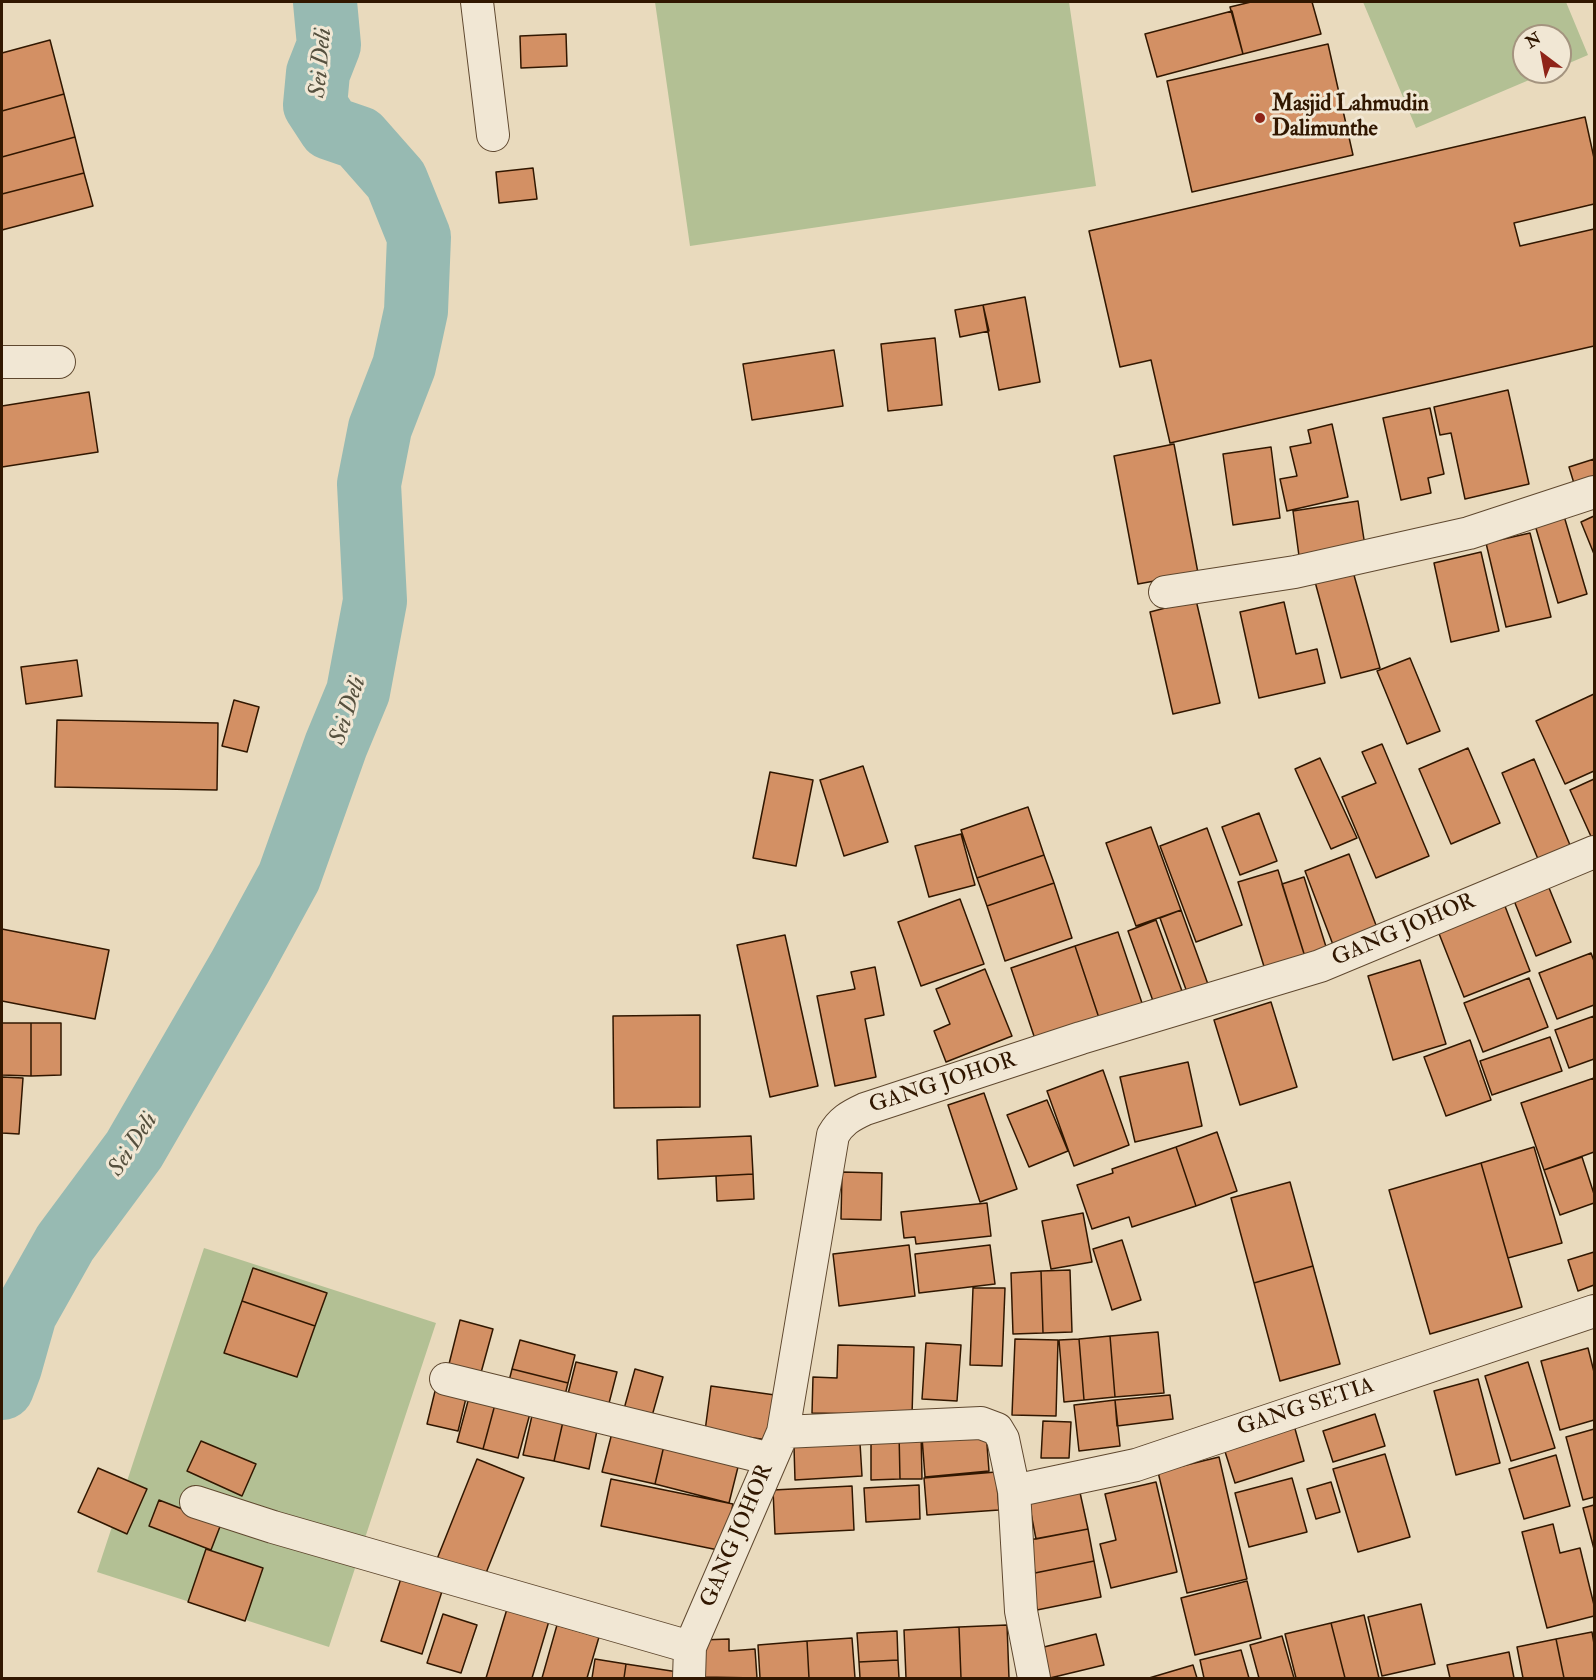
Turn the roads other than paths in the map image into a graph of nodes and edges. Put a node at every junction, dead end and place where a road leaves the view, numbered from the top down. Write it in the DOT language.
graph roads {
  1 [pos="477,2"];
  2 [pos="492,135"];
  3 [pos="2,362"];
  4 [pos="59,362"];
  5 [pos="1594,492"];
  6 [pos="1165,592"];
  7 [pos="1594,852"];
  8 [pos="1594,1311"];
  9 [pos="446,1379"];
  10 [pos="777,1445"];
  11 [pos="1014,1491"];
  12 [pos="196,1502"];
  13 [pos="690,1647"];
  14 [pos="689,1678"];
  15 [pos="1034,1678"];
  1 -- 2 [label="street"];
  3 -- 4 [label="street"];
  5 -- 6 [label="street"];
  7 -- 10 [label="street, GANG JOHOR"];
  8 -- 11 [label="street, GANG SETIA"];
  9 -- 10 [label="street"];
  10 -- 11 [label="street"];
  10 -- 13 [label="street, GANG JOHOR"];
  11 -- 15 [label="street"];
  12 -- 13 [label="street"];
  13 -- 14 [label="street, GANG JOHOR"];
}
